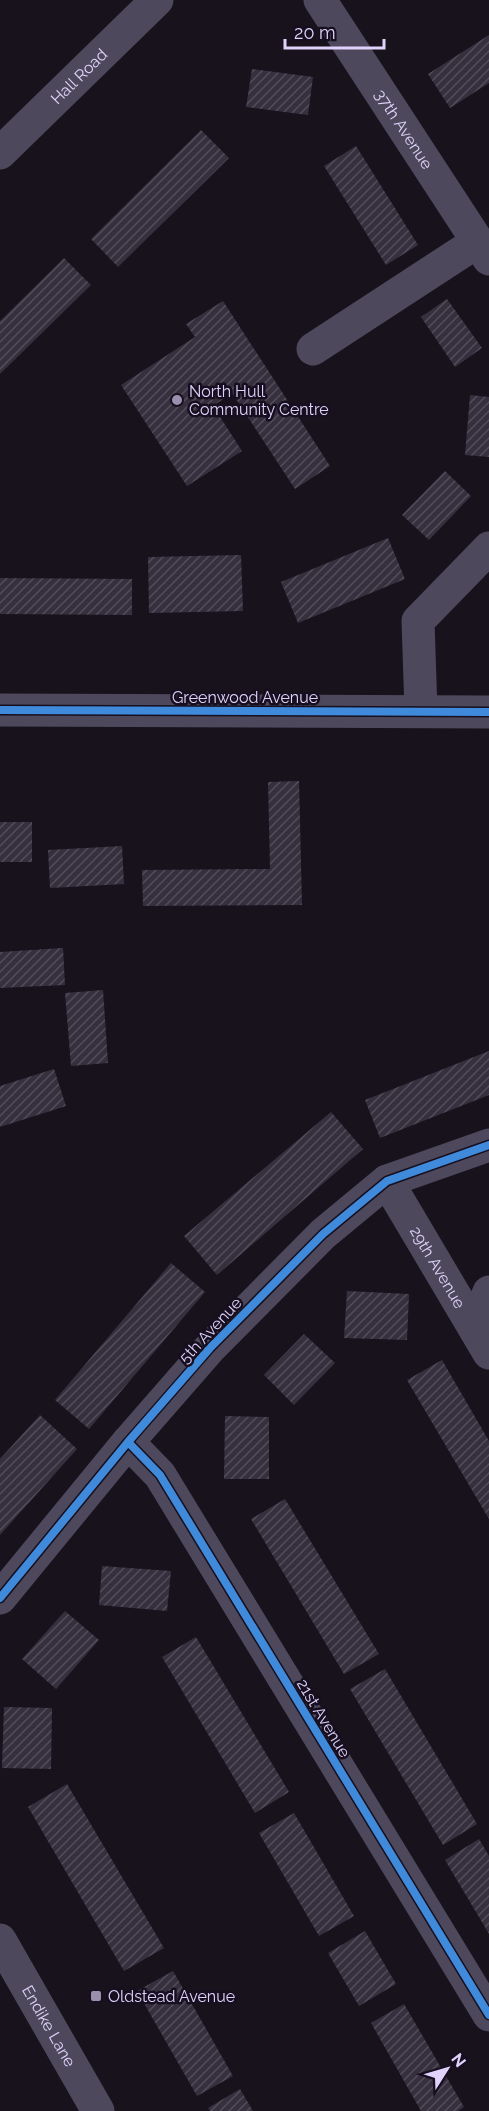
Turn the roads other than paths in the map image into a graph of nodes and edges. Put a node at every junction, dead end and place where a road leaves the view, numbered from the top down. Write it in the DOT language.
graph roads {
  1 [pos="157,0"];
  2 [pos="320,0"];
  3 [pos="0,153"];
  4 [pos="483,251"];
  5 [pos="313,349"];
  6 [pos="489,548"];
  7 [pos="0,710"];
  8 [pos="421,711"];
  9 [pos="489,712"];
  10 [pos="489,1145"];
  11 [pos="387,1181"];
  12 [pos="489,1292"];
  13 [pos="481,1340"];
  14 [pos="128,1442"];
  15 [pos="0,1598"];
  16 [pos="0,1940"];
  17 [pos="489,2015"];
  18 [pos="98,2111"];
  1 -- 3 [label="street, Hall Road"];
  2 -- 4 [label="street, 37th Avenue"];
  4 -- 5 [label="street"];
  6 -- 8 [label="street"];
  7 -- 8 [label="street, Greenwood Avenue"];
  8 -- 9 [label="street, Greenwood Avenue"];
  10 -- 11 [label="street, 5th Avenue"];
  11 -- 13 [label="street, 29th Avenue"];
  11 -- 14 [label="street, 5th Avenue"];
  12 -- 13 [label="street"];
  14 -- 15 [label="street, 5th Avenue"];
  14 -- 17 [label="street, 21st Avenue"];
  16 -- 18 [label="street, Endike Lane"];
}
